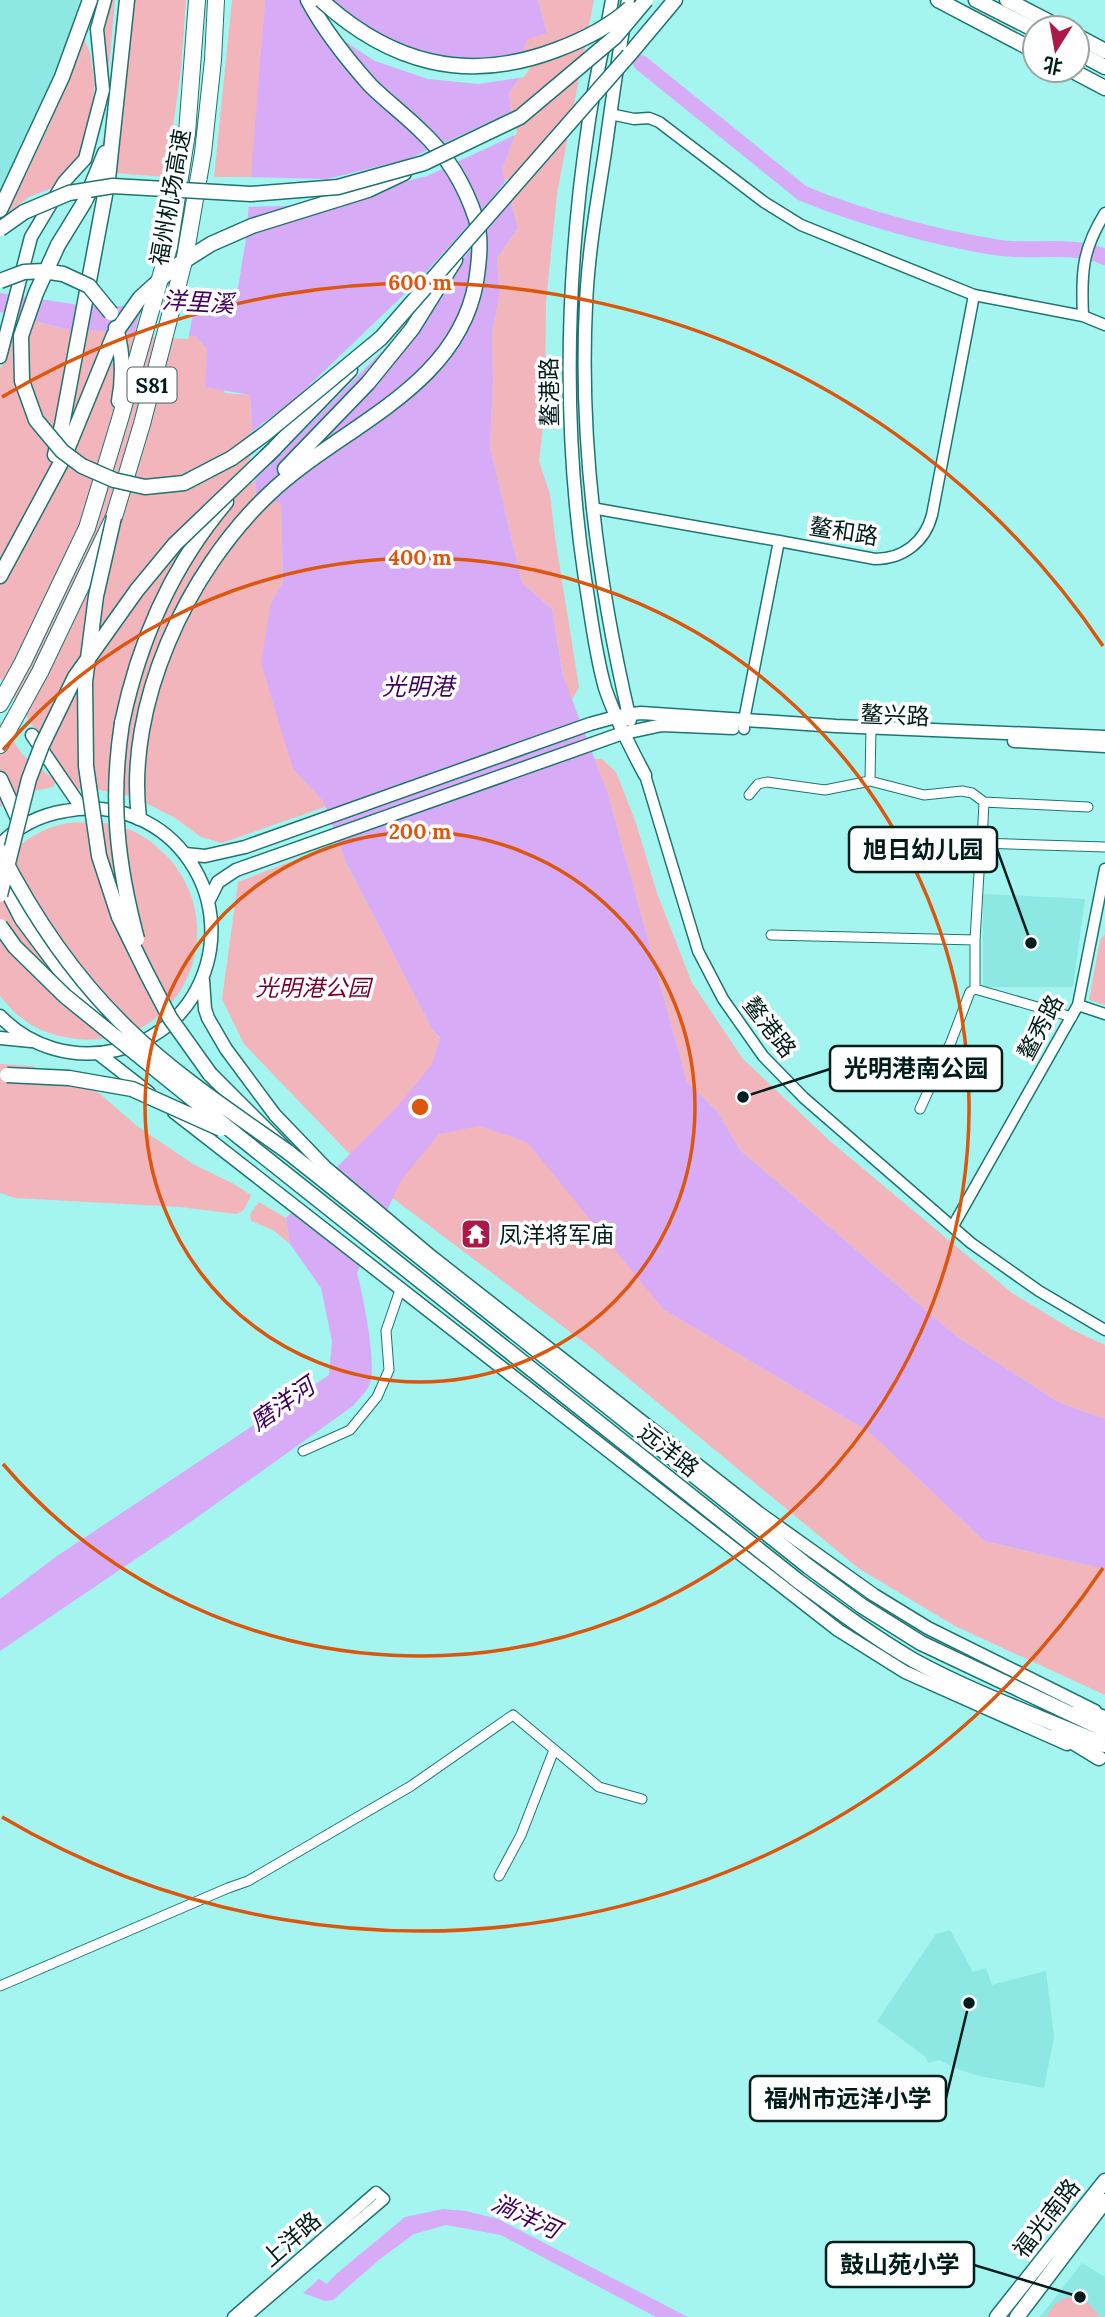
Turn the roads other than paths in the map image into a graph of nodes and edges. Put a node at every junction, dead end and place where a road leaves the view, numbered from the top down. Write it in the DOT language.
graph roads {
  1 [pos="90,0"];
  2 [pos="105,0"];
  3 [pos="127,0"];
  4 [pos="197,0"];
  5 [pos="216,0"];
  6 [pos="308,0"];
  7 [pos="321,0"];
  8 [pos="628,0"];
  9 [pos="639,0"];
  10 [pos="646,0"];
  11 [pos="675,0"];
  12 [pos="938,0"];
  13 [pos="976,0"];
  14 [pos="1007,0"];
  15 [pos="612,2"];
  16 [pos="1034,14"];
  17 [pos="1021,23"];
  18 [pos="1021,44"];
  19 [pos="116,108"];
  20 [pos="610,114"];
  21 [pos="424,163"];
  22 [pos="0,210"];
  23 [pos="1105,213"];
  24 [pos="0,229"];
  25 [pos="466,243"];
  26 [pos="0,281"];
  27 [pos="974,295"];
  28 [pos="1083,316"];
  29 [pos="1105,325"];
  30 [pos="381,338"];
  31 [pos="0,357"];
  32 [pos="275,449"];
  33 [pos="110,450"];
  34 [pos="592,508"];
  35 [pos="35,513"];
  36 [pos="114,517"];
  37 [pos="240,524"];
  38 [pos="779,541"];
  39 [pos="0,576"];
  40 [pos="0,704"];
  41 [pos="622,715"];
  42 [pos="684,721"];
  43 [pos="744,724"];
  44 [pos="871,731"];
  45 [pos="628,732"];
  46 [pos="32,735"];
  47 [pos="1105,737"];
  48 [pos="0,745"];
  49 [pos="1105,746"];
  50 [pos="645,775"];
  51 [pos="0,779"];
  52 [pos="870,781"];
  53 [pos="749,795"];
  54 [pos="984,802"];
  55 [pos="81,807"];
  56 [pos="1088,807"];
  57 [pos="139,818"];
  58 [pos="21,827"];
  59 [pos="887,840"];
  60 [pos="982,842"];
  61 [pos="0,845"];
  62 [pos="1105,846"];
  63 [pos="0,851"];
  64 [pos="186,854"];
  65 [pos="980,856"];
  66 [pos="1105,869"];
  67 [pos="0,876"];
  68 [pos="0,895"];
  69 [pos="209,900"];
  70 [pos="1102,910"];
  71 [pos="0,926"];
  72 [pos="771,935"];
  73 [pos="975,940"];
  74 [pos="147,974"];
  75 [pos="202,980"];
  76 [pos="975,989"];
  77 [pos="1077,1005"];
  78 [pos="1105,1014"];
  79 [pos="0,1016"];
  80 [pos="1072,1017"];
  81 [pos="0,1038"];
  82 [pos="34,1041"];
  83 [pos="120,1042"];
  84 [pos="99,1054"];
  85 [pos="0,1076"];
  86 [pos="920,1109"];
  87 [pos="238,1136"];
  88 [pos="288,1152"];
  89 [pos="953,1226"];
  90 [pos="400,1290"];
  91 [pos="1105,1330"];
  92 [pos="303,1451"];
  93 [pos="1031,1695"];
  94 [pos="1105,1717"];
  95 [pos="1105,1730"];
  96 [pos="554,1749"];
  97 [pos="1103,1755"];
  98 [pos="642,1799"];
  99 [pos="499,1876"];
  100 [pos="0,1986"];
  101 [pos="1105,2181"];
  102 [pos="1105,2201"];
  103 [pos="233,2317"];
  104 [pos="246,2317"];
  105 [pos="998,2317"];
  106 [pos="1017,2317"];
  1 -- 22 [label="main road"];
  2 -- 31 [label="main road"];
  3 -- 19 [label="main road"];
  4 -- 33 [label="highway, 福州机场高速 / S81"];
  5 -- 36 [label="highway, 福州机场高速 / S81, bridge"];
  6 -- 37 [label="main road, bridge"];
  7 -- 9 [label="main road, bridge"];
  8 -- 20 [label="main road, 鳌港路, bridge"];
  10 -- 21 [label="main road, bridge"];
  11 -- 25 [label="main road, bridge"];
  12 -- 18 [label="main road"];
  13 -- 17 [label="main road"];
  14 -- 16 [label="main road"];
  15 -- 41 [label="main road, 鳌港路"];
  19 -- 30 [label="main road, bridge"];
  19 -- 35 [label="main road"];
  20 -- 27 [label="street"];
  20 -- 34 [label="main road, 鳌港路"];
  21 -- 24 [label="main road, bridge"];
  21 -- 35 [label="main road, bridge"];
  23 -- 28 [label="street"];
  25 -- 30 [label="main road, bridge"];
  25 -- 37 [label="main road, bridge"];
  26 -- 33 [label="main road, bridge"];
  27 -- 28 [label="street"];
  27 -- 38 [label="street, 鳌和路"];
  28 -- 29 [label="street"];
  30 -- 32 [label="main road, bridge"];
  32 -- 68 [label="main road, bridge"];
  32 -- 74 [label="main road, bridge"];
  33 -- 40 [label="highway, 福州机场高速 / S81"];
  34 -- 38 [label="street"];
  34 -- 41 [label="main road, 鳌港路"];
  35 -- 39 [label="main road"];
  36 -- 48 [label="highway, 福州机场高速 / S81, bridge"];
  36 -- 74 [label="main road, bridge"];
  37 -- 57 [label="main road"];
  38 -- 43 [label="street, 鳌和路"];
  41 -- 42 [label="main road"];
  41 -- 45 [label="main road, 鳌港路"];
  41 -- 64 [label="main road"];
  42 -- 43 [label="main road, 鳌兴路"];
  42 -- 45 [label="main road"];
  43 -- 44 [label="main road, 鳌兴路"];
  44 -- 47 [label="main road, 鳌兴路"];
  44 -- 49 [label="main road, 鳌兴路"];
  44 -- 52 [label="street"];
  45 -- 50 [label="main road, 鳌港路"];
  45 -- 69 [label="main road"];
  46 -- 55 [label="main road"];
  50 -- 89 [label="street, 鳌港路"];
  51 -- 58 [label="main road"];
  52 -- 53 [label="street"];
  52 -- 54 [label="street"];
  54 -- 56 [label="street"];
  54 -- 60 [label="street"];
  55 -- 57 [label="main road"];
  55 -- 58 [label="main road"];
  57 -- 64 [label="main road"];
  58 -- 61 [label="main road"];
  59 -- 60 [label="street"];
  60 -- 62 [label="street"];
  63 -- 88 [label="main road, bridge"];
  64 -- 69 [label="main road"];
  65 -- 73 [label="street"];
  66 -- 70 [label="street, 鳌秀路"];
  67 -- 83 [label="main road, bridge"];
  69 -- 75 [label="main road"];
  70 -- 77 [label="street, 鳌秀路"];
  71 -- 83 [label="main road, bridge"];
  72 -- 73 [label="street"];
  73 -- 76 [label="street"];
  74 -- 88 [label="main road, bridge"];
  75 -- 84 [label="main road"];
  75 -- 94 [label="main road"];
  76 -- 80 [label="street"];
  76 -- 86 [label="street"];
  77 -- 78 [label="street"];
  77 -- 80 [label="street, 鳌秀路"];
  79 -- 82 [label="main road"];
  80 -- 89 [label="street, 鳌秀路"];
  81 -- 82 [label="main road"];
  82 -- 84 [label="main road"];
  83 -- 87 [label="main road, bridge"];
  84 -- 90 [label="main road"];
  85 -- 87 [label="main road, bridge"];
  87 -- 97 [label="main road, 远洋路"];
  88 -- 93 [label="main road, 远洋路"];
  89 -- 91 [label="street, 鳌港路"];
  90 -- 92 [label="street"];
  90 -- 97 [label="main road"];
  93 -- 94 [label="main road"];
  93 -- 95 [label="main road, 远洋路"];
  96 -- 98 [label="street"];
  96 -- 99 [label="street"];
  96 -- 100 [label="street"];
  101 -- 105 [label="main road, 福光南路"];
  102 -- 106 [label="main road, 福光南路"];
  103 -- 104 [label="street, 上洋路"];
}
